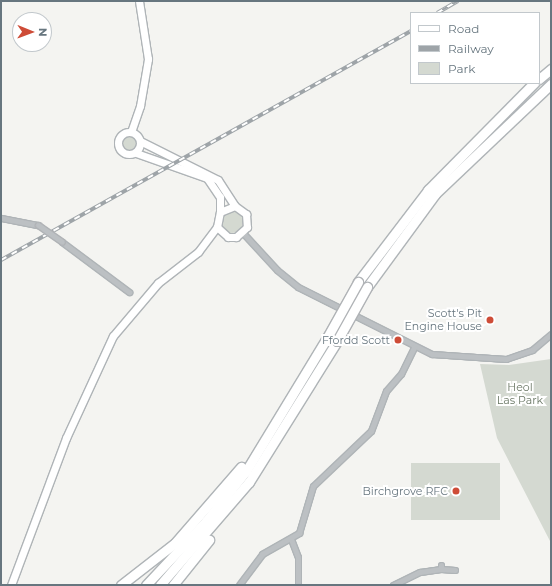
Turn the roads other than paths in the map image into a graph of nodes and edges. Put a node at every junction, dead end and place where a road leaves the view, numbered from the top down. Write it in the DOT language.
graph roads {
  1 [pos="139,1"];
  2 [pos="551,69"];
  3 [pos="540,78"];
  4 [pos="533,84"];
  5 [pos="551,84"];
  6 [pos="131,132"];
  7 [pos="140,140"];
  8 [pos="136,153"];
  9 [pos="235,206"];
  10 [pos="220,212"];
  11 [pos="1,218"];
  12 [pos="217,226"];
  13 [pos="243,233"];
  14 [pos="129,292"];
  15 [pos="551,334"];
  16 [pos="414,347"];
  17 [pos="303,380"];
  18 [pos="234,502"];
  19 [pos="291,539"];
  20 [pos="18,569"];
  21 [pos="455,570"];
  22 [pos="11,585"];
  23 [pos="16,585"];
  24 [pos="121,585"];
  25 [pos="146,585"];
  26 [pos="160,585"];
  27 [pos="174,585"];
  28 [pos="239,585"];
  29 [pos="298,585"];
  30 [pos="393,585"];
  1 -- 6 [label="main road"];
  2 -- 3 [label="highway"];
  4 -- 17 [label="highway, bridge"];
  5 -- 18 [label="highway, bridge"];
  6 -- 7 [label="main road"];
  6 -- 8 [label="main road"];
  7 -- 8 [label="main road"];
  7 -- 9 [label="main road"];
  8 -- 10 [label="main road"];
  9 -- 10 [label="main road"];
  9 -- 13 [label="main road"];
  10 -- 12 [label="main road"];
  11 -- 14 [label="street, bridge"];
  12 -- 13 [label="main road"];
  12 -- 20 [label="main road"];
  13 -- 16 [label="street"];
  15 -- 16 [label="street"];
  16 -- 19 [label="street"];
  17 -- 24 [label="highway"];
  17 -- 25 [label="highway"];
  18 -- 26 [label="highway"];
  18 -- 27 [label="highway"];
  19 -- 28 [label="street"];
  19 -- 29 [label="street"];
  20 -- 22 [label="main road"];
  20 -- 23 [label="main road"];
  21 -- 30 [label="street"];
}
